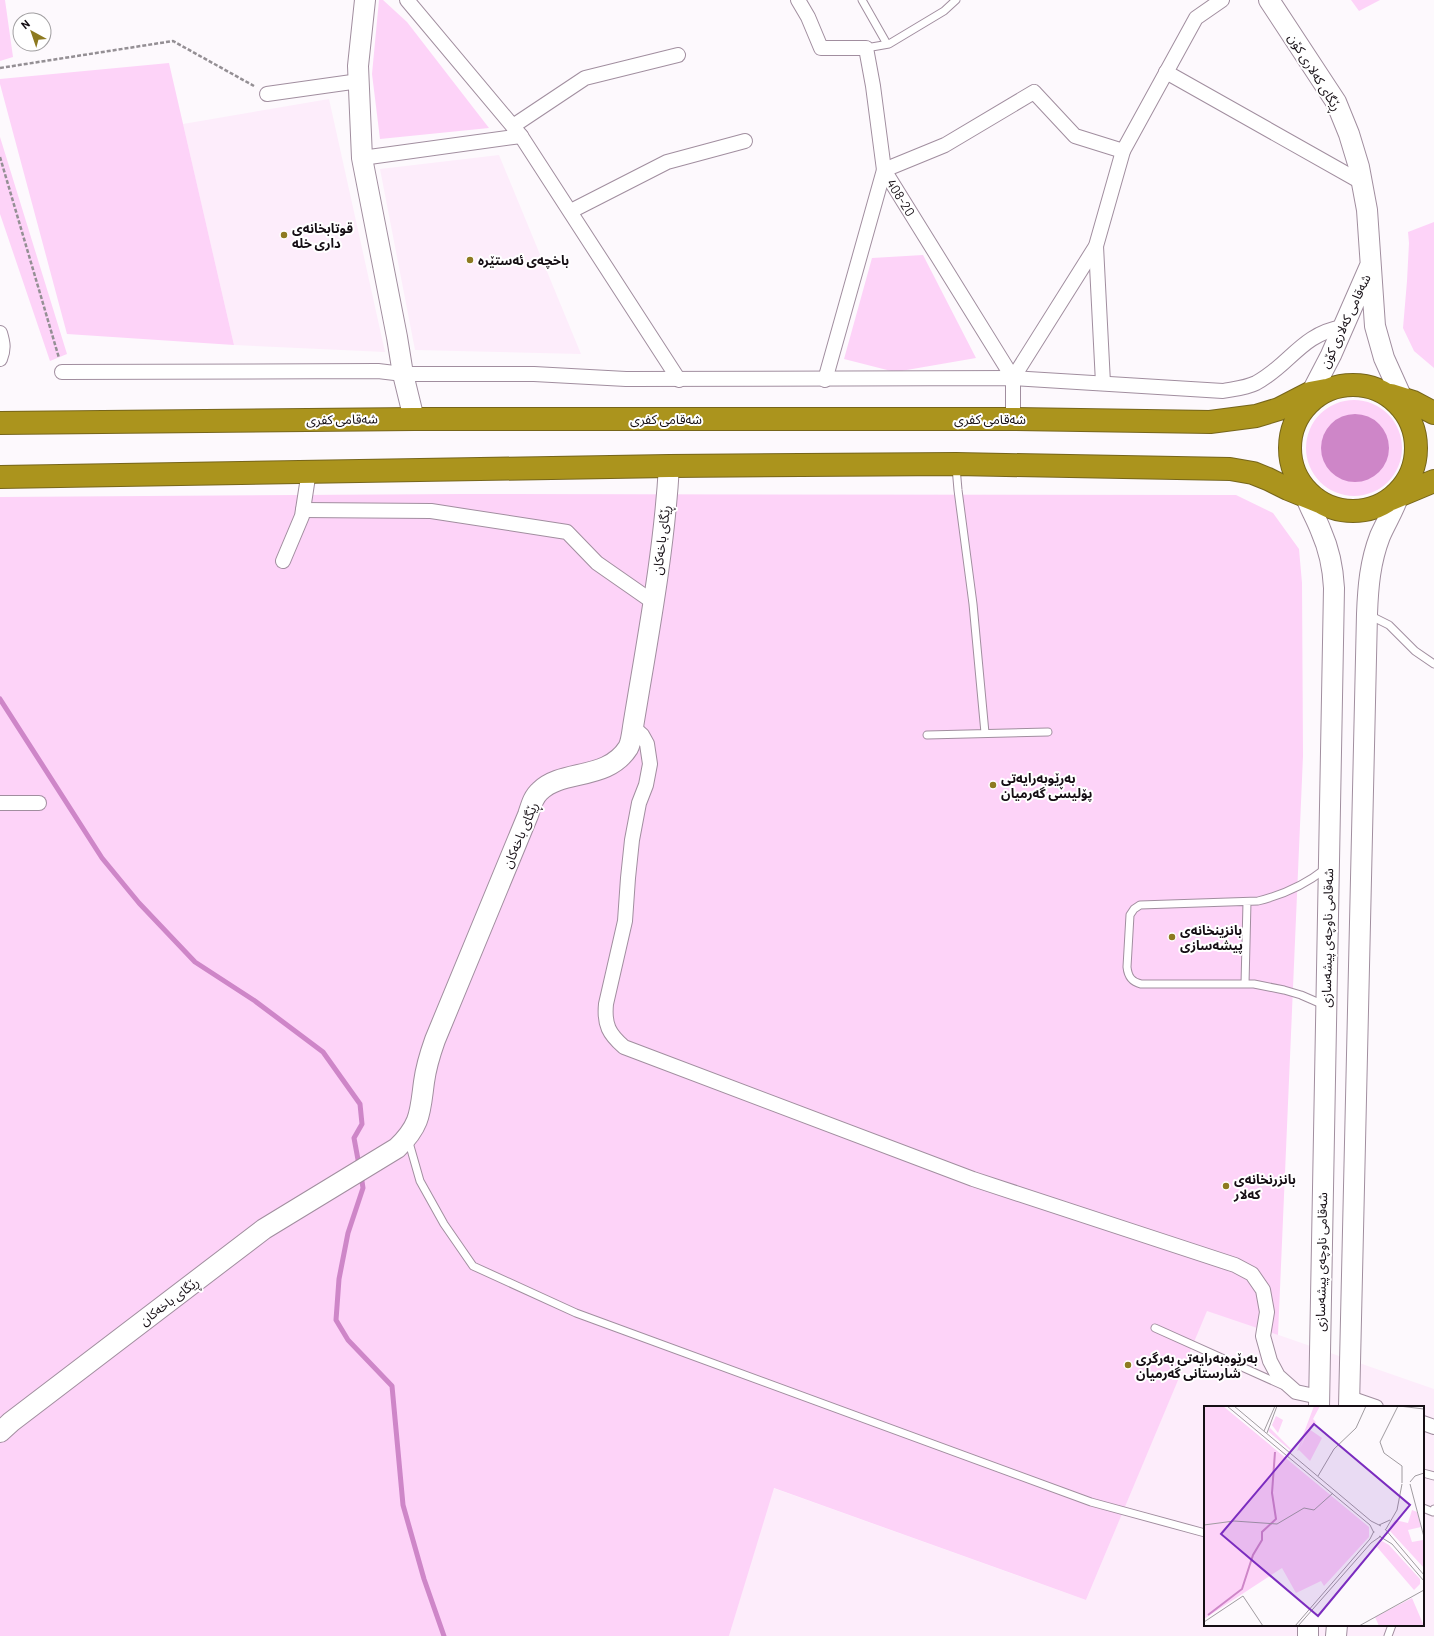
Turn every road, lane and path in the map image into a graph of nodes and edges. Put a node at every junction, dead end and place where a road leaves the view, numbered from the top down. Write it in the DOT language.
graph roads {
  1 [pos="365,0"];
  2 [pos="407,0"];
  3 [pos="798,0"];
  4 [pos="862,0"];
  5 [pos="956,0"];
  6 [pos="1222,0"];
  7 [pos="1269,0"];
  8 [pos="887,44"];
  9 [pos="866,48"];
  10 [pos="678,55"];
  11 [pos="0,68"];
  12 [pos="1166,72"];
  13 [pos="359,81"];
  14 [pos="267,94"];
  15 [pos="517,131"];
  16 [pos="745,141"];
  17 [pos="1123,151"];
  18 [pos="0,157"];
  19 [pos="362,158"];
  20 [pos="884,170"];
  21 [pos="1361,182"];
  22 [pos="571,211"];
  23 [pos="1096,246"];
  24 [pos="1370,266"];
  25 [pos="1343,327"];
  26 [pos="0,333"];
  27 [pos="0,359"];
  28 [pos="62,372"];
  29 [pos="403,374"];
  30 [pos="1013,378"];
  31 [pos="679,380"];
  32 [pos="825,380"];
  33 [pos="1103,383"];
  34 [pos="1313,397"];
  35 [pos="1399,402"];
  36 [pos="1434,413"];
  37 [pos="414,418"];
  38 [pos="1014,419"];
  39 [pos="0,423"];
  40 [pos="956,464"];
  41 [pos="669,466"];
  42 [pos="309,471"];
  43 [pos="0,477"];
  44 [pos="1434,481"];
  45 [pos="1309,495"];
  46 [pos="1394,496"];
  47 [pos="303,510"];
  48 [pos="283,561"];
  49 [pos="653,602"];
  50 [pos="1367,614"];
  51 [pos="1434,664"];
  52 [pos="633,727"];
  53 [pos="1048,732"];
  54 [pos="985,733"];
  55 [pos="927,735"];
  56 [pos="0,803"];
  57 [pos="40,803"];
  58 [pos="1329,867"];
  59 [pos="1247,902"];
  60 [pos="1245,984"];
  61 [pos="1326,1006"];
  62 [pos="402,1143"];
  63 [pos="1155,1328"];
  64 [pos="1296,1392"];
  65 [pos="1319,1402"];
  66 [pos="1350,1402"];
  67 [pos="1371,1406"];
  68 [pos="1424,1423"];
  69 [pos="1434,1427"];
  70 [pos="0,1432"];
  71 [pos="1424,1473"];
  72 [pos="1434,1476"];
  73 [pos="1424,1508"];
  74 [pos="1434,1509"];
  75 [pos="1204,1533"];
  76 [pos="1337,1626"];
  77 [pos="1392,1626"];
  78 [pos="1336,1636"];
  79 [pos="1388,1636"];
  1 -- 13 [label="main road"];
  2 -- 15 [label="street"];
  3 -- 9 [label="street"];
  4 -- 8 [label="lane"];
  5 -- 8 [label="lane"];
  6 -- 12 [label="street"];
  7 -- 21 [label="main road, ڕێگای کەلاری کۆن"];
  8 -- 9 [label="lane"];
  9 -- 20 [label="street, 408-20"];
  10 -- 15 [label="street"];
  11 -- 14 [label="path"];
  12 -- 17 [label="street"];
  12 -- 21 [label="street"];
  13 -- 14 [label="street"];
  13 -- 19 [label="main road"];
  15 -- 19 [label="street"];
  15 -- 22 [label="street"];
  16 -- 22 [label="street"];
  17 -- 20 [label="street"];
  17 -- 23 [label="street"];
  18 -- 28 [label="path"];
  19 -- 29 [label="main road"];
  20 -- 30 [label="street, 408-20"];
  20 -- 32 [label="street"];
  21 -- 24 [label="main road, ڕێگای کەلاری کۆن"];
  22 -- 31 [label="street"];
  23 -- 30 [label="street"];
  23 -- 33 [label="street"];
  24 -- 25 [label="main road, شەقامی کەلاری کۆن"];
  24 -- 35 [label="main road, شەقامی کەلاری کۆن"];
  25 -- 33 [label="street"];
  25 -- 34 [label="main road, شەقامی کەلاری کۆن"];
  26 -- 27 [label="street"];
  28 -- 29 [label="street"];
  29 -- 31 [label="street"];
  29 -- 37 [label="main road"];
  30 -- 32 [label="street"];
  30 -- 33 [label="street"];
  30 -- 38 [label="street"];
  31 -- 32 [label="street"];
  34 -- 35 [label="highway"];
  34 -- 38 [label="highway, شەقامی کفری"];
  34 -- 45 [label="highway"];
  35 -- 36 [label="highway"];
  35 -- 46 [label="highway"];
  37 -- 38 [label="highway, شەقامی کفری"];
  37 -- 39 [label="highway, شەقامی کفری"];
  40 -- 41 [label="highway"];
  40 -- 45 [label="highway"];
  40 -- 54 [label="lane"];
  41 -- 42 [label="highway"];
  41 -- 49 [label="main road, ڕێگای باخەکان"];
  42 -- 43 [label="highway"];
  42 -- 47 [label="street"];
  44 -- 46 [label="highway"];
  45 -- 46 [label="highway"];
  45 -- 58 [label="main road, شەقامی ناوچەی پیشەسازی"];
  46 -- 50 [label="main road"];
  47 -- 48 [label="street"];
  47 -- 49 [label="street"];
  49 -- 52 [label="main road, ڕێگای باخەکان"];
  50 -- 51 [label="lane"];
  50 -- 66 [label="main road"];
  52 -- 62 [label="main road, ڕێگای باخەکان"];
  52 -- 64 [label="street"];
  53 -- 54 [label="lane"];
  54 -- 55 [label="lane"];
  56 -- 57 [label="street"];
  58 -- 59 [label="lane"];
  58 -- 61 [label="main road, شەقامی ناوچەی پیشەسازی"];
  59 -- 60 [label="lane"];
  59 -- 60 [label="lane"];
  60 -- 61 [label="lane"];
  61 -- 65 [label="main road, شەقامی ناوچەی پیشەسازی"];
  62 -- 70 [label="main road, ڕێگای باخەکان"];
  62 -- 75 [label="lane"];
  63 -- 64 [label="lane"];
  64 -- 65 [label="street"];
  65 -- 66 [label="main road"];
  66 -- 67 [label="street"];
  68 -- 69 [label="street"];
  71 -- 72 [label="lane"];
  73 -- 74 [label="lane"];
  76 -- 78 [label="main road"];
  77 -- 79 [label="lane"];
}
